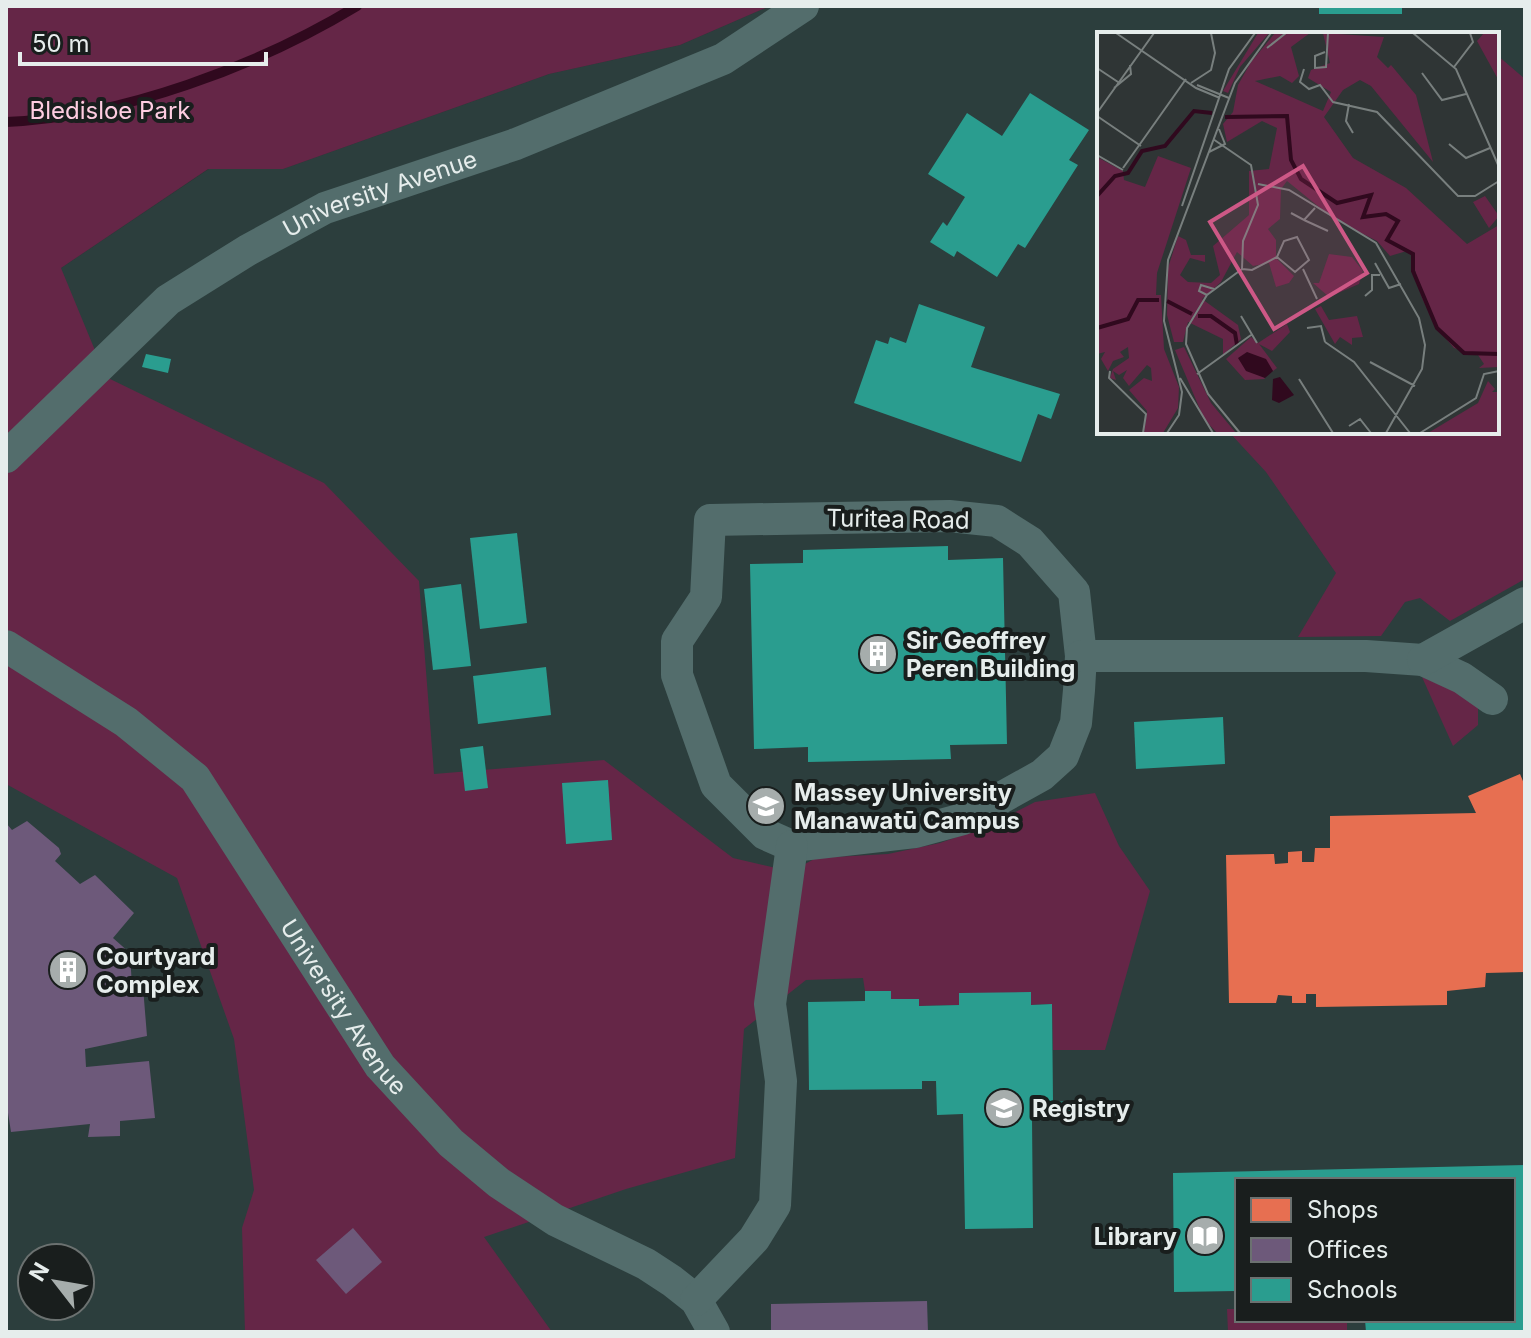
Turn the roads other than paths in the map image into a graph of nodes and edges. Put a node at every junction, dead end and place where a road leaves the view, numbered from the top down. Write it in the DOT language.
graph roads {
  1 [pos="803,6"];
  2 [pos="6,457"];
  3 [pos="1525,603"];
  4 [pos="6,646"];
  5 [pos="1081,656"];
  6 [pos="1423,660"];
  7 [pos="1492,699"];
  8 [pos="792,846"];
  9 [pos="696,1300"];
  10 [pos="714,1332"];
  1 -- 2 [label="street, University Avenue"];
  3 -- 6 [label="street"];
  4 -- 9 [label="street, University Avenue"];
  5 -- 6 [label="street"];
  5 -- 8 [label="street, Turitea Road"];
  5 -- 8 [label="street, Turitea Road"];
  6 -- 7 [label="street"];
  8 -- 9 [label="street"];
  9 -- 10 [label="street, University Avenue"];
}
